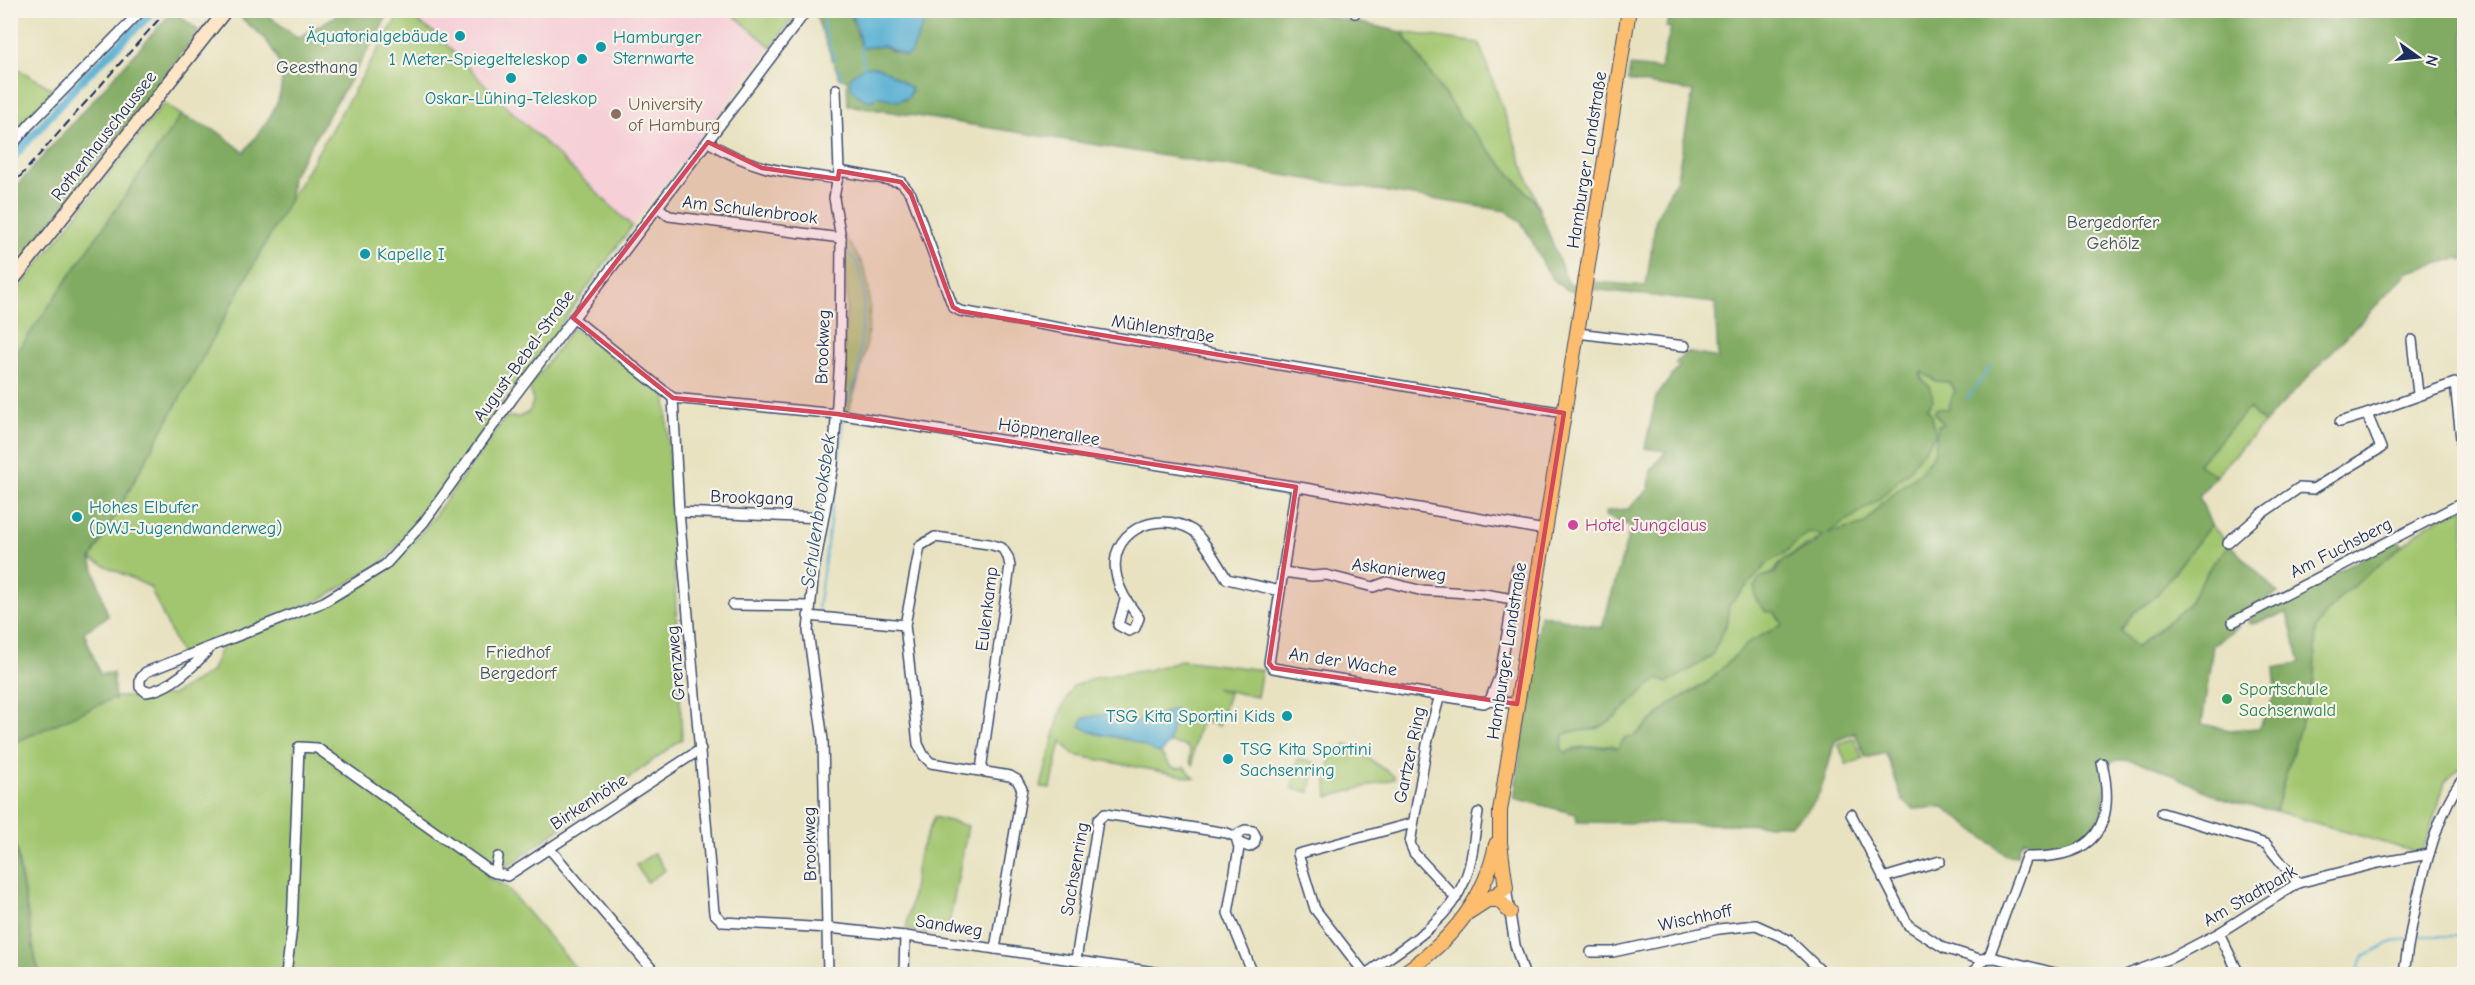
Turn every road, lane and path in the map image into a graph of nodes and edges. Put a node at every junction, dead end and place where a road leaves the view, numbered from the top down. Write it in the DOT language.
graph roads {
  1 [pos="142,10"];
  2 [pos="226,10"];
  3 [pos="807,10"];
  4 [pos="1629,10"];
  5 [pos="836,89"];
  6 [pos="708,142"];
  7 [pos="10,148"];
  8 [pos="838,175"];
  9 [pos="658,207"];
  10 [pos="841,238"];
  11 [pos="10,284"];
  12 [pos="573,318"];
  13 [pos="1577,333"];
  14 [pos="2412,340"];
  15 [pos="1685,346"];
  16 [pos="2418,394"];
  17 [pos="673,398"];
  18 [pos="1564,412"];
  19 [pos="837,414"];
  20 [pos="2367,414"];
  21 [pos="2340,422"];
  22 [pos="2464,466"];
  23 [pos="1296,488"];
  24 [pos="2464,502"];
  25 [pos="679,512"];
  26 [pos="823,518"];
  27 [pos="1545,530"];
  28 [pos="2228,543"];
  29 [pos="1517,569"];
  30 [pos="1283,572"];
  31 [pos="1280,591"];
  32 [pos="1513,599"];
  33 [pos="1125,600"];
  34 [pos="733,605"];
  35 [pos="809,606"];
  36 [pos="808,616"];
  37 [pos="2233,622"];
  38 [pos="905,625"];
  39 [pos="210,648"];
  40 [pos="1440,695"];
  41 [pos="1490,700"];
  42 [pos="1517,704"];
  43 [pos="701,749"];
  44 [pos="2102,763"];
  45 [pos="981,770"];
  46 [pos="2464,778"];
  47 [pos="1478,813"];
  48 [pos="2162,813"];
  49 [pos="1851,814"];
  50 [pos="1413,823"];
  51 [pos="1499,829"];
  52 [pos="549,848"];
  53 [pos="2429,854"];
  54 [pos="498,857"];
  55 [pos="1940,861"];
  56 [pos="495,873"];
  57 [pos="1883,878"];
  58 [pos="2298,883"];
  59 [pos="1506,888"];
  60 [pos="1483,893"];
  61 [pos="1456,898"];
  62 [pos="1510,912"];
  63 [pos="723,922"];
  64 [pos="828,928"];
  65 [pos="2219,933"];
  66 [pos="905,936"];
  67 [pos="995,950"];
  68 [pos="1591,952"];
  69 [pos="1985,957"];
  70 [pos="1076,960"];
  71 [pos="286,975"];
  72 [pos="656,975"];
  73 [pos="828,975"];
  74 [pos="904,975"];
  75 [pos="1169,975"];
  76 [pos="1253,975"];
  77 [pos="1366,975"];
  78 [pos="1402,975"];
  79 [pos="1524,975"];
  80 [pos="1824,975"];
  81 [pos="1971,975"];
  82 [pos="2058,975"];
  83 [pos="2128,975"];
  84 [pos="2239,975"];
  85 [pos="2404,975"];
  1 -- 7 [label="street"];
  2 -- 11 [label="main road, Rothenhauschaussee"];
  3 -- 6 [label="street, August-Bebel-Straße"];
  4 -- 13 [label="main road, Hamburger Landstraße"];
  5 -- 8 [label="street, Brookweg"];
  6 -- 8 [label="street, Mühlenstraße"];
  6 -- 9 [label="street, August-Bebel-Straße"];
  8 -- 10 [label="street, Brookweg"];
  8 -- 18 [label="street, Mühlenstraße"];
  9 -- 10 [label="street, Am Schulenbrook"];
  9 -- 12 [label="street, August-Bebel-Straße"];
  10 -- 19 [label="street, Brookweg"];
  12 -- 17 [label="street"];
  12 -- 39 [label="street, August-Bebel-Straße"];
  13 -- 15 [label="street"];
  13 -- 18 [label="main road, Hamburger Landstraße"];
  14 -- 16 [label="street"];
  16 -- 20 [label="street"];
  16 -- 22 [label="street"];
  17 -- 19 [label="street, Höppnerallee"];
  17 -- 25 [label="street, Grenzweg"];
  18 -- 27 [label="main road, Hamburger Landstraße"];
  19 -- 23 [label="street, Höppnerallee"];
  19 -- 26 [label="street, Brookweg"];
  20 -- 21 [label="street"];
  20 -- 28 [label="street"];
  23 -- 27 [label="street, Höppnerallee"];
  23 -- 30 [label="street, An der Wache"];
  24 -- 37 [label="street, Am Fuchsberg"];
  25 -- 26 [label="street, Brookgang"];
  25 -- 43 [label="street, Grenzweg"];
  26 -- 35 [label="street, Brookweg"];
  27 -- 42 [label="main road, Hamburger Landstraße"];
  29 -- 32 [label="street"];
  30 -- 31 [label="street, An der Wache"];
  30 -- 32 [label="street, Askanierweg"];
  31 -- 33 [label="street"];
  31 -- 40 [label="street, An der Wache"];
  32 -- 41 [label="street"];
  34 -- 35 [label="street"];
  35 -- 36 [label="street, Brookweg"];
  36 -- 38 [label="street"];
  36 -- 64 [label="street, Brookweg"];
  38 -- 45 [label="street, Eulenkamp"];
  38 -- 45 [label="street, Eulenkamp"];
  39 -- 39 [label="street, August-Bebel-Straße"];
  40 -- 41 [label="street, An der Wache"];
  40 -- 50 [label="street, Gartzer Ring"];
  41 -- 42 [label="street, An der Wache"];
  42 -- 51 [label="main road, Hamburger Landstraße"];
  43 -- 52 [label="street, Birkenhöhe"];
  43 -- 63 [label="street, Grenzweg"];
  44 -- 69 [label="street"];
  45 -- 67 [label="street, Eulenkamp"];
  46 -- 53 [label="street"];
  47 -- 61 [label="street, Gartzer Ring"];
  48 -- 58 [label="street"];
  49 -- 57 [label="street"];
  50 -- 61 [label="street, Gartzer Ring"];
  50 -- 77 [label="street, Gartzer Ring"];
  51 -- 59 [label="main road, Hamburger Landstraße"];
  51 -- 60 [label="main road"];
  52 -- 56 [label="street, Birkenhöhe"];
  52 -- 72 [label="street"];
  53 -- 58 [label="street, Am Stadtpark"];
  53 -- 85 [label="street"];
  54 -- 56 [label="street"];
  55 -- 57 [label="street"];
  56 -- 71 [label="street"];
  57 -- 69 [label="street"];
  58 -- 65 [label="street, Am Stadtpark"];
  59 -- 60 [label="main road"];
  59 -- 62 [label="street, Hamburger Landstraße"];
  60 -- 62 [label="main road"];
  60 -- 78 [label="main road"];
  61 -- 77 [label="street, Gartzer Ring"];
  62 -- 79 [label="street, Hamburger Landstraße"];
  63 -- 64 [label="street, Sandweg"];
  64 -- 66 [label="street, Sandweg"];
  64 -- 73 [label="street, Brookweg"];
  65 -- 83 [label="street, Am Stadtpark"];
  65 -- 84 [label="street"];
  66 -- 67 [label="street, Sandweg"];
  66 -- 74 [label="street"];
  67 -- 70 [label="street, Sandweg"];
  68 -- 80 [label="street, Wischhoff"];
  69 -- 81 [label="street"];
  69 -- 82 [label="street"];
  70 -- 75 [label="street, Sandweg"];
  70 -- 76 [label="street, Sachsenring"];
}
